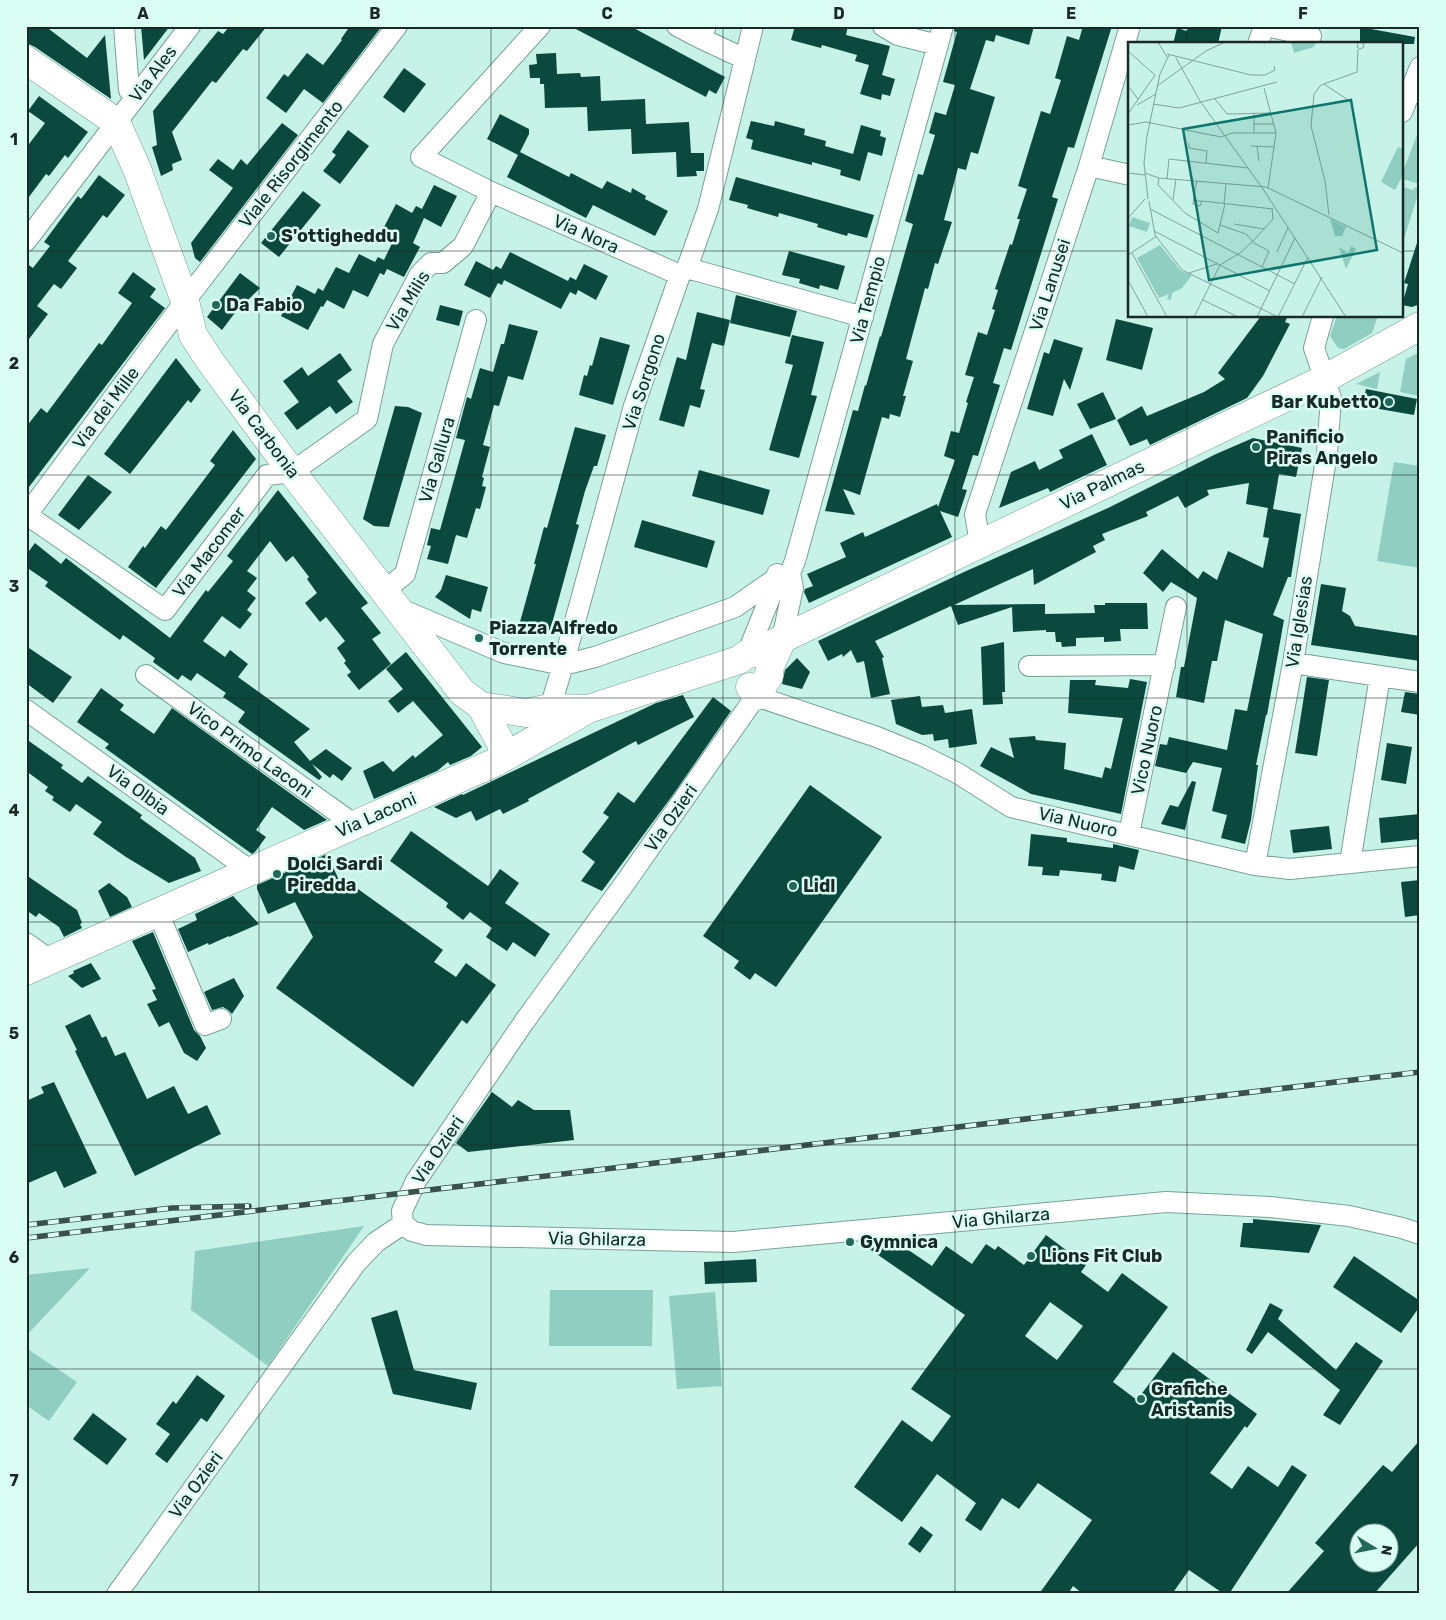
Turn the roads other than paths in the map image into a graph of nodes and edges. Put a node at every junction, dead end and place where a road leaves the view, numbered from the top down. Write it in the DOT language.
graph roads {
  1 [pos="124,26"];
  2 [pos="190,26"];
  3 [pos="397,26"];
  4 [pos="540,26"];
  5 [pos="678,26"];
  6 [pos="753,26"];
  7 [pos="883,26"];
  8 [pos="1130,26"];
  9 [pos="1265,26"];
  10 [pos="703,32"];
  11 [pos="940,36"];
  12 [pos="1311,36"];
  13 [pos="1259,42"];
  14 [pos="745,59"];
  15 [pos="26,60"];
  16 [pos="1420,67"];
  17 [pos="136,96"];
  18 [pos="1404,107"];
  19 [pos="116,122"];
  20 [pos="1089,166"];
  21 [pos="1128,175"];
  22 [pos="491,192"];
  23 [pos="26,241"];
  24 [pos="684,271"];
  25 [pos="185,301"];
  26 [pos="863,316"];
  27 [pos="1322,318"];
  28 [pos="476,320"];
  29 [pos="1420,326"];
  30 [pos="1324,379"];
  31 [pos="292,472"];
  32 [pos="27,515"];
  33 [pos="980,544"];
  34 [pos="792,567"];
  35 [pos="390,599"];
  36 [pos="1176,607"];
  37 [pos="782,639"];
  38 [pos="1293,664"];
  39 [pos="563,665"];
  40 [pos="1165,665"];
  41 [pos="1029,666"];
  42 [pos="753,672"];
  43 [pos="146,675"];
  44 [pos="1380,676"];
  45 [pos="1420,682"];
  46 [pos="481,706"];
  47 [pos="550,708"];
  48 [pos="588,709"];
  49 [pos="26,710"];
  50 [pos="507,755"];
  51 [pos="355,824"];
  52 [pos="1129,834"];
  53 [pos="1420,856"];
  54 [pos="1350,863"];
  55 [pos="1255,865"];
  56 [pos="250,871"];
  57 [pos="158,912"];
  58 [pos="26,943"];
  59 [pos="38,966"];
  60 [pos="221,1019"];
  61 [pos="403,1224"];
  62 [pos="1420,1234"];
  63 [pos="117,1594"];
  1 -- 17 [label="street"];
  2 -- 17 [label="street, Via Ales"];
  3 -- 25 [label="street, Viale Risorgimento"];
  4 -- 22 [label="street"];
  5 -- 10 [label="street"];
  6 -- 14 [label="street, Via Sorgono"];
  7 -- 11 [label="street"];
  8 -- 20 [label="street, Via Lanusei"];
  9 -- 12 [label="street"];
  9 -- 13 [label="street"];
  10 -- 14 [label="street"];
  11 -- 26 [label="street, Via Tempio"];
  14 -- 24 [label="street, Via Sorgono"];
  15 -- 19 [label="street"];
  16 -- 18 [label="street"];
  17 -- 19 [label="street, Via Ales"];
  19 -- 23 [label="street, Via Ales"];
  19 -- 25 [label="street, Via Carbonia"];
  20 -- 21 [label="street"];
  20 -- 33 [label="street, Via Lanusei"];
  22 -- 24 [label="street, Via Nora"];
  22 -- 31 [label="street, Via Milis"];
  24 -- 26 [label="street, Via Nora"];
  24 -- 39 [label="street, Via Sorgono"];
  25 -- 31 [label="street, Via Carbonia"];
  25 -- 32 [label="street, Via dei Mille"];
  26 -- 34 [label="street, Via Tempio"];
  27 -- 30 [label="street, Via Iglesias"];
  28 -- 35 [label="street, Via Gallura"];
  29 -- 30 [label="street, Via Palmas"];
  30 -- 33 [label="street, Via Palmas"];
  30 -- 38 [label="street, Via Iglesias"];
  31 -- 32 [label="street, Via Macomer"];
  31 -- 35 [label="street, Via Carbonia"];
  33 -- 37 [label="street, Via Palmas"];
  34 -- 37 [label="street, Via Tempio"];
  34 -- 39 [label="street"];
  34 -- 42 [label="street, Via Tempio"];
  35 -- 39 [label="street"];
  35 -- 46 [label="street, Via Carbonia"];
  36 -- 40 [label="street, Vico Nuoro"];
  37 -- 42 [label="street"];
  38 -- 44 [label="street"];
  38 -- 55 [label="street, Via Iglesias"];
  39 -- 47 [label="street, Via Sorgono"];
  40 -- 41 [label="street"];
  40 -- 52 [label="street, Vico Nuoro"];
  42 -- 48 [label="street, Via Laconi"];
  42 -- 52 [label="street, Via Nuoro"];
  42 -- 61 [label="street, Via Ozieri"];
  43 -- 51 [label="street, Vico Primo Laconi"];
  44 -- 45 [label="street"];
  44 -- 54 [label="street"];
  46 -- 47 [label="street, Via Carbonia"];
  46 -- 50 [label="street, Via Carbonia"];
  47 -- 48 [label="street, Via Carbonia"];
  48 -- 50 [label="street, Via Laconi"];
  49 -- 56 [label="street, Via Olbia"];
  50 -- 51 [label="street, Via Laconi"];
  51 -- 56 [label="street, Via Laconi"];
  52 -- 55 [label="street, Via Nuoro"];
  53 -- 54 [label="street, Via Nuoro"];
  54 -- 55 [label="street, Via Nuoro"];
  56 -- 57 [label="street, Via Laconi"];
  57 -- 59 [label="street, Via Laconi"];
  57 -- 60 [label="street"];
  58 -- 59 [label="street"];
  61 -- 62 [label="street, Via Ghilarza"];
  61 -- 63 [label="street, Via Ozieri"];
}
